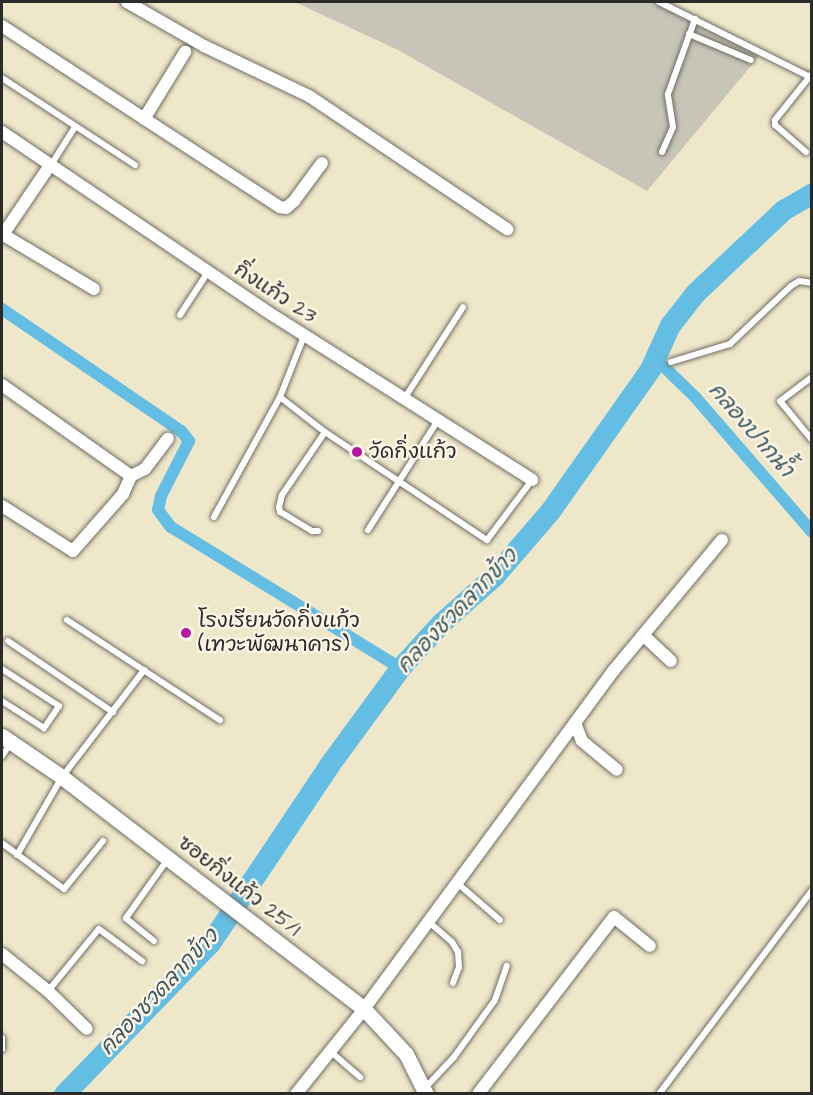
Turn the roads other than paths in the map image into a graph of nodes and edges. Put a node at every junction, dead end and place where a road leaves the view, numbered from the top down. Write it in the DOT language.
graph roads {
  1 [pos="127,2"];
  2 [pos="659,2"];
  3 [pos="695,20"];
  4 [pos="2,26"];
  5 [pos="689,34"];
  6 [pos="185,52"];
  7 [pos="751,60"];
  8 [pos="811,76"];
  9 [pos="2,78"];
  10 [pos="144,119"];
  11 [pos="75,127"];
  12 [pos="2,132"];
  13 [pos="662,152"];
  14 [pos="806,152"];
  15 [pos="322,163"];
  16 [pos="50,165"];
  17 [pos="135,165"];
  18 [pos="507,229"];
  19 [pos="2,234"];
  20 [pos="208,272"];
  21 [pos="812,283"];
  22 [pos="94,289"];
  23 [pos="463,307"];
  24 [pos="180,315"];
  25 [pos="304,335"];
  26 [pos="671,362"];
  27 [pos="812,377"];
  28 [pos="2,385"];
  29 [pos="280,397"];
  30 [pos="404,399"];
  31 [pos="438,420"];
  32 [pos="325,432"];
  33 [pos="168,439"];
  34 [pos="812,440"];
  35 [pos="131,476"];
  36 [pos="532,480"];
  37 [pos="397,482"];
  38 [pos="2,506"];
  39 [pos="214,518"];
  40 [pos="368,530"];
  41 [pos="318,531"];
  42 [pos="722,540"];
  43 [pos="67,620"];
  44 [pos="643,635"];
  45 [pos="8,640"];
  46 [pos="672,661"];
  47 [pos="2,669"];
  48 [pos="144,670"];
  49 [pos="2,701"];
  50 [pos="113,712"];
  51 [pos="220,720"];
  52 [pos="575,723"];
  53 [pos="6,739"];
  54 [pos="2,756"];
  55 [pos="617,770"];
  56 [pos="62,777"];
  57 [pos="103,841"];
  58 [pos="2,843"];
  59 [pos="17,855"];
  60 [pos="168,859"];
  61 [pos="456,882"];
  62 [pos="812,890"];
  63 [pos="500,920"];
  64 [pos="428,921"];
  65 [pos="154,941"];
  66 [pos="650,946"];
  67 [pos="2,954"];
  68 [pos="142,961"];
  69 [pos="507,966"];
  70 [pos="453,982"];
  71 [pos="48,991"];
  72 [pos="364,1009"];
  73 [pos="87,1029"];
  74 [pos="2,1038"];
  75 [pos="2,1049"];
  76 [pos="330,1051"];
  77 [pos="360,1077"];
  78 [pos="425,1091"];
  79 [pos="296,1094"];
  80 [pos="478,1094"];
  81 [pos="659,1094"];
  1 -- 18 [label="street"];
  2 -- 3 [label="lane"];
  3 -- 5 [label="lane"];
  3 -- 8 [label="lane"];
  4 -- 10 [label="street"];
  5 -- 7 [label="lane"];
  5 -- 13 [label="lane"];
  6 -- 10 [label="street"];
  8 -- 14 [label="lane"];
  9 -- 11 [label="lane"];
  10 -- 15 [label="street"];
  11 -- 16 [label="lane"];
  11 -- 17 [label="lane"];
  12 -- 16 [label="street, กิ่งแก้ว 23"];
  16 -- 19 [label="street"];
  16 -- 20 [label="street, กิ่งแก้ว 23"];
  19 -- 22 [label="street"];
  20 -- 24 [label="lane"];
  20 -- 25 [label="street, กิ่งแก้ว 23"];
  21 -- 26 [label="lane"];
  23 -- 30 [label="lane"];
  25 -- 29 [label="lane"];
  25 -- 30 [label="street, กิ่งแก้ว 23"];
  27 -- 34 [label="lane"];
  28 -- 35 [label="street"];
  29 -- 32 [label="lane"];
  29 -- 39 [label="lane"];
  30 -- 31 [label="street, กิ่งแก้ว 23"];
  31 -- 36 [label="street, กิ่งแก้ว 23"];
  31 -- 37 [label="lane"];
  32 -- 37 [label="lane"];
  32 -- 41 [label="lane"];
  33 -- 35 [label="street"];
  35 -- 38 [label="street"];
  36 -- 37 [label="lane"];
  37 -- 40 [label="lane"];
  42 -- 44 [label="street"];
  43 -- 48 [label="lane"];
  44 -- 46 [label="street"];
  44 -- 52 [label="street"];
  45 -- 50 [label="lane"];
  47 -- 49 [label="lane"];
  48 -- 50 [label="lane"];
  48 -- 51 [label="lane"];
  50 -- 56 [label="lane"];
  52 -- 55 [label="street"];
  52 -- 61 [label="street"];
  53 -- 54 [label="lane"];
  53 -- 56 [label="street, ซอยกิ่งแก้ว 25/1"];
  56 -- 59 [label="lane"];
  56 -- 60 [label="street, ซอยกิ่งแก้ว 25/1"];
  57 -- 59 [label="lane"];
  58 -- 59 [label="lane"];
  60 -- 65 [label="lane"];
  60 -- 72 [label="street, ซอยกิ่งแก้ว 25/1"];
  61 -- 63 [label="lane"];
  61 -- 64 [label="street"];
  62 -- 81 [label="lane"];
  64 -- 70 [label="lane"];
  64 -- 72 [label="street"];
  66 -- 80 [label="street"];
  67 -- 71 [label="street"];
  68 -- 71 [label="lane"];
  69 -- 78 [label="lane"];
  71 -- 73 [label="street"];
  72 -- 76 [label="street"];
  72 -- 78 [label="street, ซอยกิ่งแก้ว 25/1"];
  74 -- 75 [label="lane"];
  76 -- 77 [label="lane"];
  76 -- 79 [label="street"];
}
